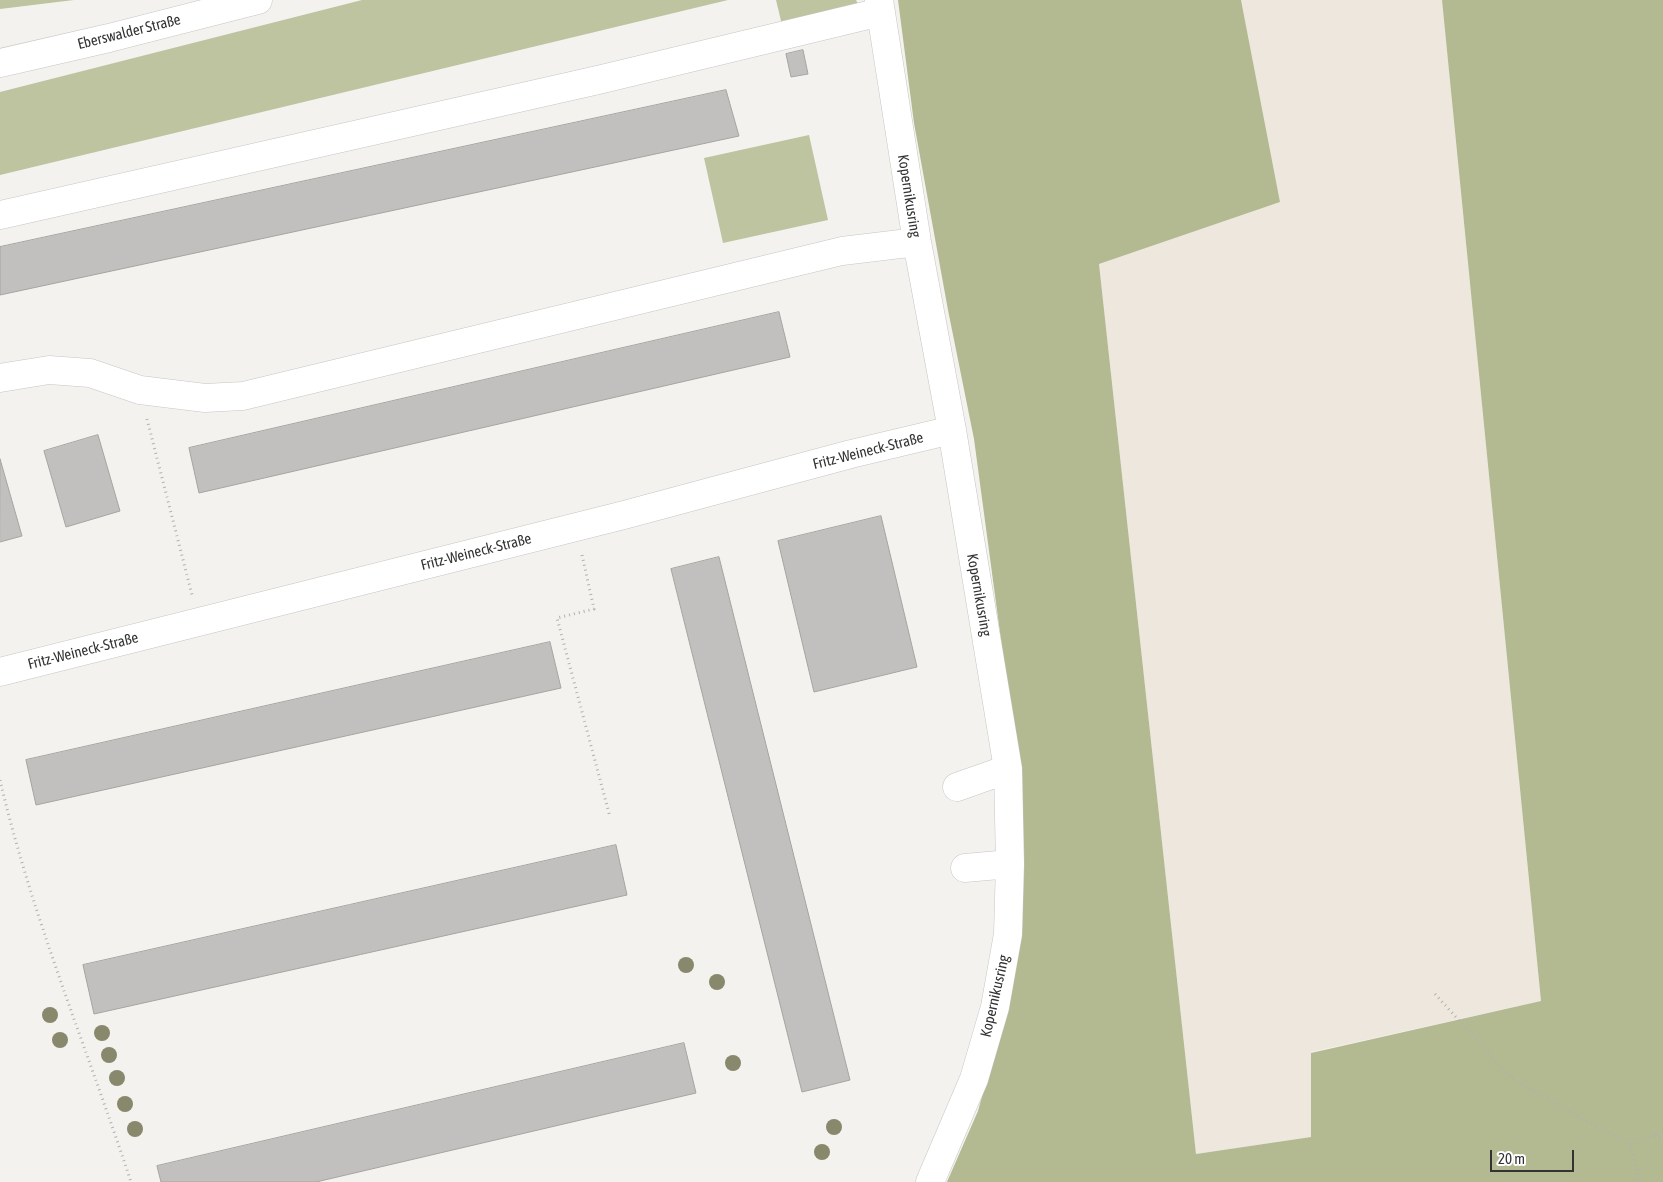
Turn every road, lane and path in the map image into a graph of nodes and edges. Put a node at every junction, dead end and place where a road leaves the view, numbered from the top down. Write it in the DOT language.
graph roads {
  1 [pos="258,0"];
  2 [pos="880,6"];
  3 [pos="0,63"];
  4 [pos="0,215"];
  5 [pos="917,242"];
  6 [pos="0,378"];
  7 [pos="140,390"];
  8 [pos="952,430"];
  9 [pos="576,527"];
  10 [pos="199,622"];
  11 [pos="0,672"];
  12 [pos="1008,768"];
  13 [pos="0,780"];
  14 [pos="957,787"];
  15 [pos="610,817"];
  16 [pos="1010,864"];
  17 [pos="965,868"];
  18 [pos="1436,994"];
  19 [pos="1663,1131"];
  20 [pos="1654,1135"];
  21 [pos="1663,1141"];
  22 [pos="1630,1146"];
  23 [pos="131,1182"];
  24 [pos="930,1182"];
  25 [pos="1640,1182"];
  1 -- 3 [label="street, Eberswalder Straße"];
  2 -- 4 [label="street"];
  2 -- 5 [label="street, Kopernikusring"];
  5 -- 7 [label="street"];
  5 -- 8 [label="street, Kopernikusring"];
  6 -- 7 [label="street"];
  7 -- 10 [label="path"];
  8 -- 9 [label="street, Fritz-Weineck-Straße"];
  8 -- 12 [label="street, Kopernikusring"];
  9 -- 10 [label="street, Fritz-Weineck-Straße"];
  9 -- 15 [label="path"];
  10 -- 11 [label="street, Fritz-Weineck-Straße"];
  12 -- 14 [label="street"];
  12 -- 16 [label="street, Kopernikusring"];
  13 -- 23 [label="path"];
  16 -- 17 [label="street"];
  16 -- 24 [label="street, Kopernikusring"];
  18 -- 22 [label="path"];
  19 -- 20 [label="path"];
  20 -- 21 [label="path"];
  20 -- 22 [label="path"];
  22 -- 25 [label="path"];
}
